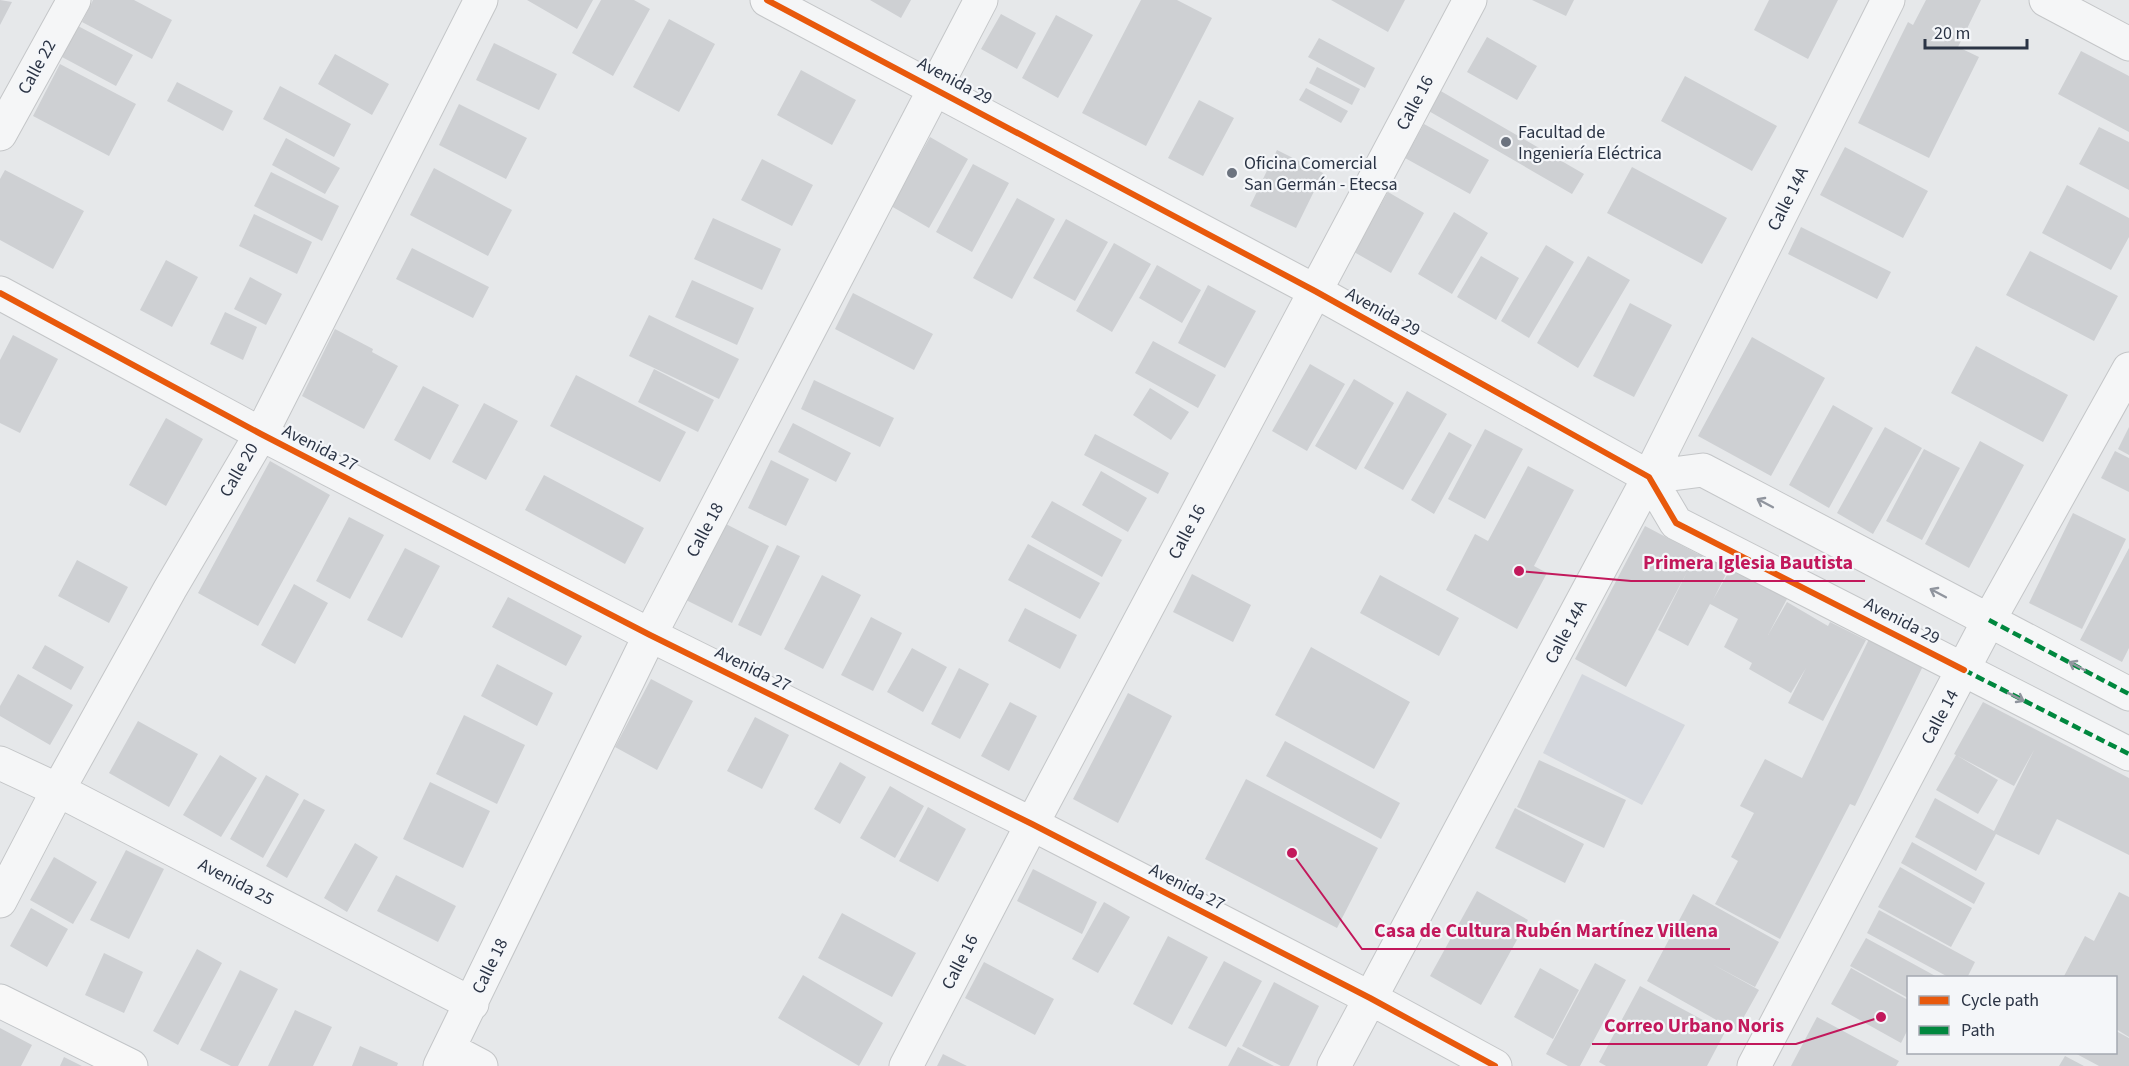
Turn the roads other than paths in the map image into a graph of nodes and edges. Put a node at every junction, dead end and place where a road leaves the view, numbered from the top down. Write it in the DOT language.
graph roads {
  1 [pos="74,0"];
  2 [pos="482,0"];
  3 [pos="767,0"];
  4 [pos="981,0"];
  5 [pos="1470,0"];
  6 [pos="1888,0"];
  7 [pos="2046,0"];
  8 [pos="2129,44"];
  9 [pos="936,88"];
  10 [pos="0,134"];
  11 [pos="1315,291"];
  12 [pos="0,293"];
  13 [pos="2129,369"];
  14 [pos="261,434"];
  15 [pos="1649,477"];
  16 [pos="1989,620"];
  17 [pos="650,635"];
  18 [pos="1964,670"];
  19 [pos="2129,694"];
  20 [pos="2129,754"];
  21 [pos="0,762"];
  22 [pos="58,790"];
  23 [pos="1032,824"];
  24 [pos="0,901"];
  25 [pos="1370,998"];
  26 [pos="0,1001"];
  27 [pos="472,1004"];
  28 [pos="444,1058"];
  29 [pos="131,1066"];
  30 [pos="481,1066"];
  31 [pos="906,1066"];
  32 [pos="1334,1066"];
  33 [pos="1495,1066"];
  34 [pos="1754,1066"];
  1 -- 10 [label="street, Calle 22"];
  2 -- 14 [label="street, Calle 20"];
  3 -- 9 [label="street, Avenida 29"];
  4 -- 9 [label="street, Calle 18"];
  5 -- 11 [label="street, Calle 16"];
  6 -- 15 [label="street, Calle 14A"];
  7 -- 8 [label="street"];
  9 -- 11 [label="street, Avenida 29"];
  9 -- 17 [label="street, Calle 18"];
  11 -- 15 [label="street, Avenida 29"];
  11 -- 23 [label="street, Calle 16"];
  12 -- 14 [label="street, Avenida 27"];
  13 -- 16 [label="street, Calle 14"];
  14 -- 17 [label="street, Avenida 27"];
  14 -- 22 [label="street, Calle 20"];
  16 -- 15 [label="street, one-way"];
  15 -- 18 [label="street, Avenida 29"];
  15 -- 25 [label="street, Calle 14A"];
  16 -- 18 [label="street, Calle 14"];
  19 -- 16 [label="street, one-way"];
  17 -- 23 [label="street, Avenida 27"];
  17 -- 27 [label="street, Calle 18"];
  18 -- 20 [label="street, Avenida 29, one-way"];
  18 -- 34 [label="street, Calle 14"];
  21 -- 22 [label="street, Avenida 25"];
  22 -- 24 [label="street, Calle 20"];
  22 -- 27 [label="street, Avenida 25"];
  23 -- 25 [label="street, Avenida 27"];
  23 -- 31 [label="street, Calle 16"];
  25 -- 32 [label="street, Calle 14A"];
  25 -- 33 [label="street, Avenida 27"];
  26 -- 29 [label="main road"];
  27 -- 28 [label="street, Calle 18"];
  28 -- 30 [label="street"];
}
